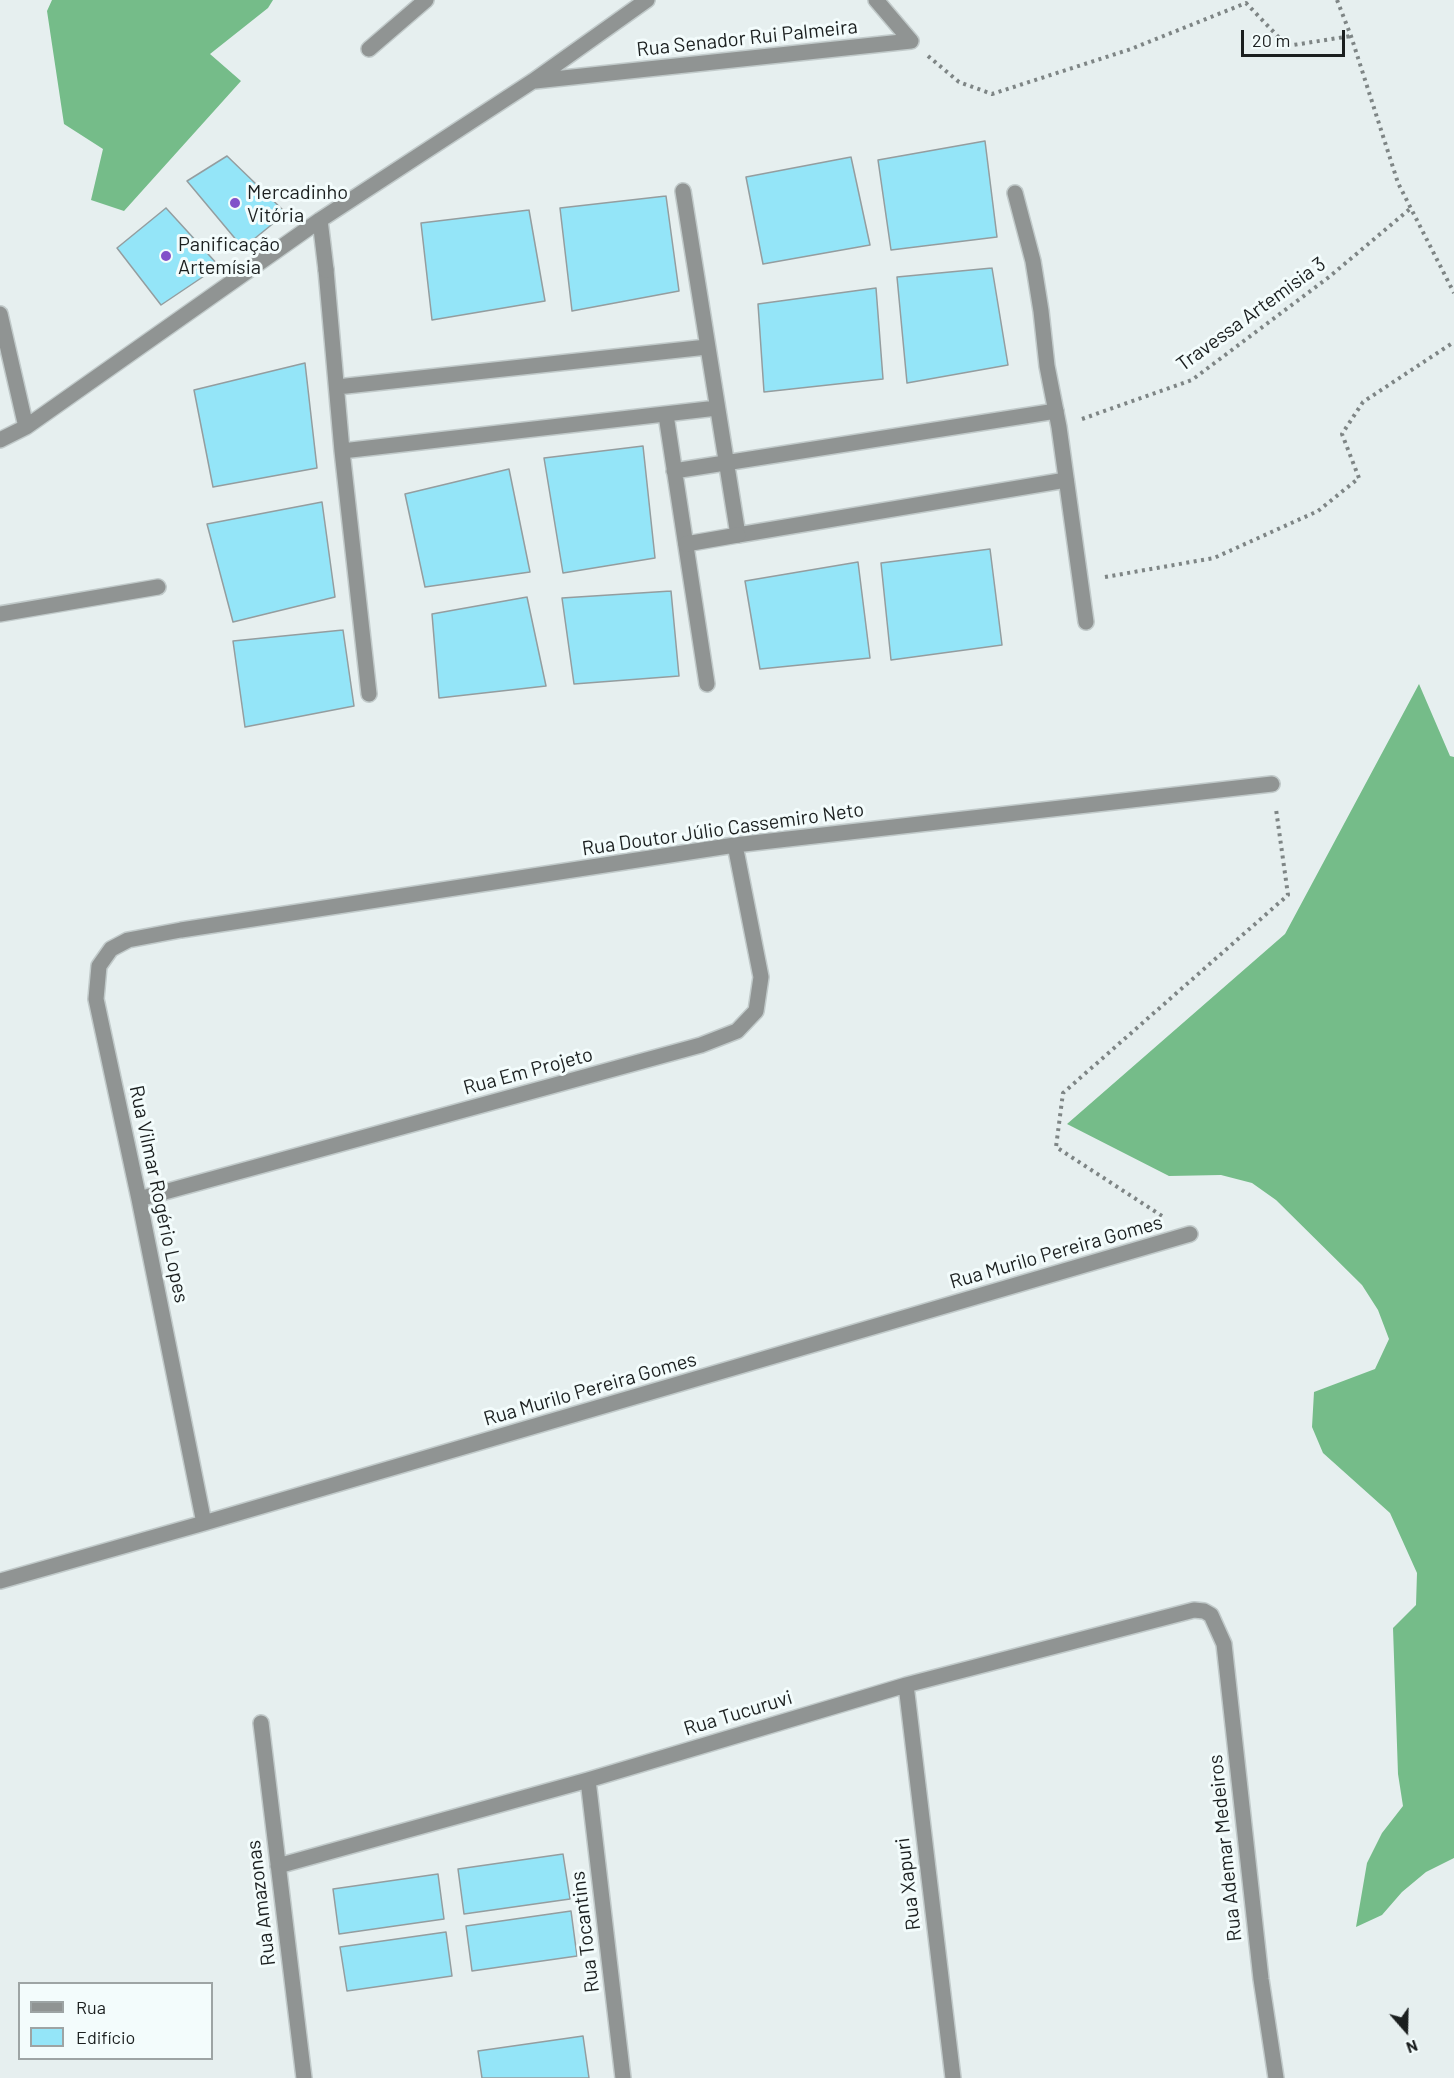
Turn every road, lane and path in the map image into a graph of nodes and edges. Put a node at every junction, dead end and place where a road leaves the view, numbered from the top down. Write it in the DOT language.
graph roads {
  1 [pos="426,0"];
  2 [pos="647,0"];
  3 [pos="876,0"];
  4 [pos="1337,0"];
  5 [pos="1351,36"];
  6 [pos="911,41"];
  7 [pos="369,49"];
  8 [pos="532,81"];
  9 [pos="683,191"];
  10 [pos="1015,193"];
  11 [pos="1411,208"];
  12 [pos="320,220"];
  13 [pos="1454,293"];
  14 [pos="0,314"];
  15 [pos="1454,342"];
  16 [pos="707,347"];
  17 [pos="337,387"];
  18 [pos="717,408"];
  19 [pos="1056,411"];
  20 [pos="666,415"];
  21 [pos="26,427"];
  22 [pos="1059,427"];
  23 [pos="0,440"];
  24 [pos="342,451"];
  25 [pos="726,463"];
  26 [pos="674,471"];
  27 [pos="1066,480"];
  28 [pos="738,535"];
  29 [pos="686,544"];
  30 [pos="1080,581"];
  31 [pos="158,587"];
  32 [pos="0,614"];
  33 [pos="1086,622"];
  34 [pos="707,684"];
  35 [pos="369,694"];
  36 [pos="1272,784"];
  37 [pos="735,845"];
  38 [pos="181,930"];
  39 [pos="139,1199"];
  40 [pos="1190,1234"];
  41 [pos="204,1523"];
  42 [pos="0,1581"];
  43 [pos="1211,1615"];
  44 [pos="906,1685"];
  45 [pos="261,1723"];
  46 [pos="588,1780"];
  47 [pos="278,1866"];
  48 [pos="304,2078"];
  49 [pos="623,2078"];
  50 [pos="952,2078"];
  51 [pos="1276,2078"];
  1 -- 7 [label="street"];
  2 -- 8 [label="street, Rua Senador Rui Palmeira"];
  3 -- 6 [label="street, Rua Senador Rui Palmeira"];
  4 -- 5 [label="path"];
  5 -- 6 [label="path"];
  5 -- 11 [label="path"];
  6 -- 8 [label="street, Rua Senador Rui Palmeira"];
  8 -- 12 [label="street, Rua Senador Rui Palmeira"];
  9 -- 16 [label="street"];
  10 -- 19 [label="street"];
  11 -- 13 [label="path"];
  11 -- 22 [label="path, Travessa Artemisia 3"];
  12 -- 17 [label="street"];
  12 -- 21 [label="street, Rua Senador Rui Palmeira"];
  14 -- 21 [label="street"];
  15 -- 30 [label="path"];
  16 -- 17 [label="street"];
  16 -- 18 [label="street"];
  17 -- 24 [label="street"];
  18 -- 20 [label="street"];
  18 -- 25 [label="street"];
  19 -- 22 [label="street"];
  19 -- 25 [label="street"];
  20 -- 24 [label="street"];
  20 -- 26 [label="street"];
  21 -- 23 [label="street, Rua Senador Rui Palmeira"];
  22 -- 27 [label="street"];
  24 -- 35 [label="street"];
  25 -- 26 [label="street"];
  25 -- 28 [label="street"];
  26 -- 29 [label="street"];
  27 -- 28 [label="street"];
  27 -- 30 [label="street"];
  28 -- 29 [label="street"];
  29 -- 34 [label="street"];
  30 -- 33 [label="street"];
  31 -- 32 [label="street"];
  36 -- 37 [label="street, Rua Doutor Júlio Cassemiro Neto"];
  36 -- 40 [label="path"];
  37 -- 38 [label="street, Rua Doutor Júlio Cassemiro Neto"];
  37 -- 39 [label="street, Rua Em Projeto"];
  38 -- 39 [label="street, Rua Vilmar Rogério Lopes"];
  39 -- 41 [label="street, Rua Vilmar Rogério Lopes"];
  40 -- 41 [label="street, Rua Murilo Pereira Gomes"];
  41 -- 42 [label="street, Rua Murilo Pereira Gomes"];
  43 -- 44 [label="street, Rua Tucuruvi"];
  43 -- 51 [label="street, Rua Ademar Medeiros"];
  44 -- 46 [label="street, Rua Tucuruvi"];
  44 -- 50 [label="street, Rua Xapuri"];
  45 -- 47 [label="street, Rua Amazonas"];
  46 -- 47 [label="street, Rua Tucuruvi"];
  46 -- 49 [label="street, Rua Tocantins"];
  47 -- 48 [label="street, Rua Amazonas"];
}
